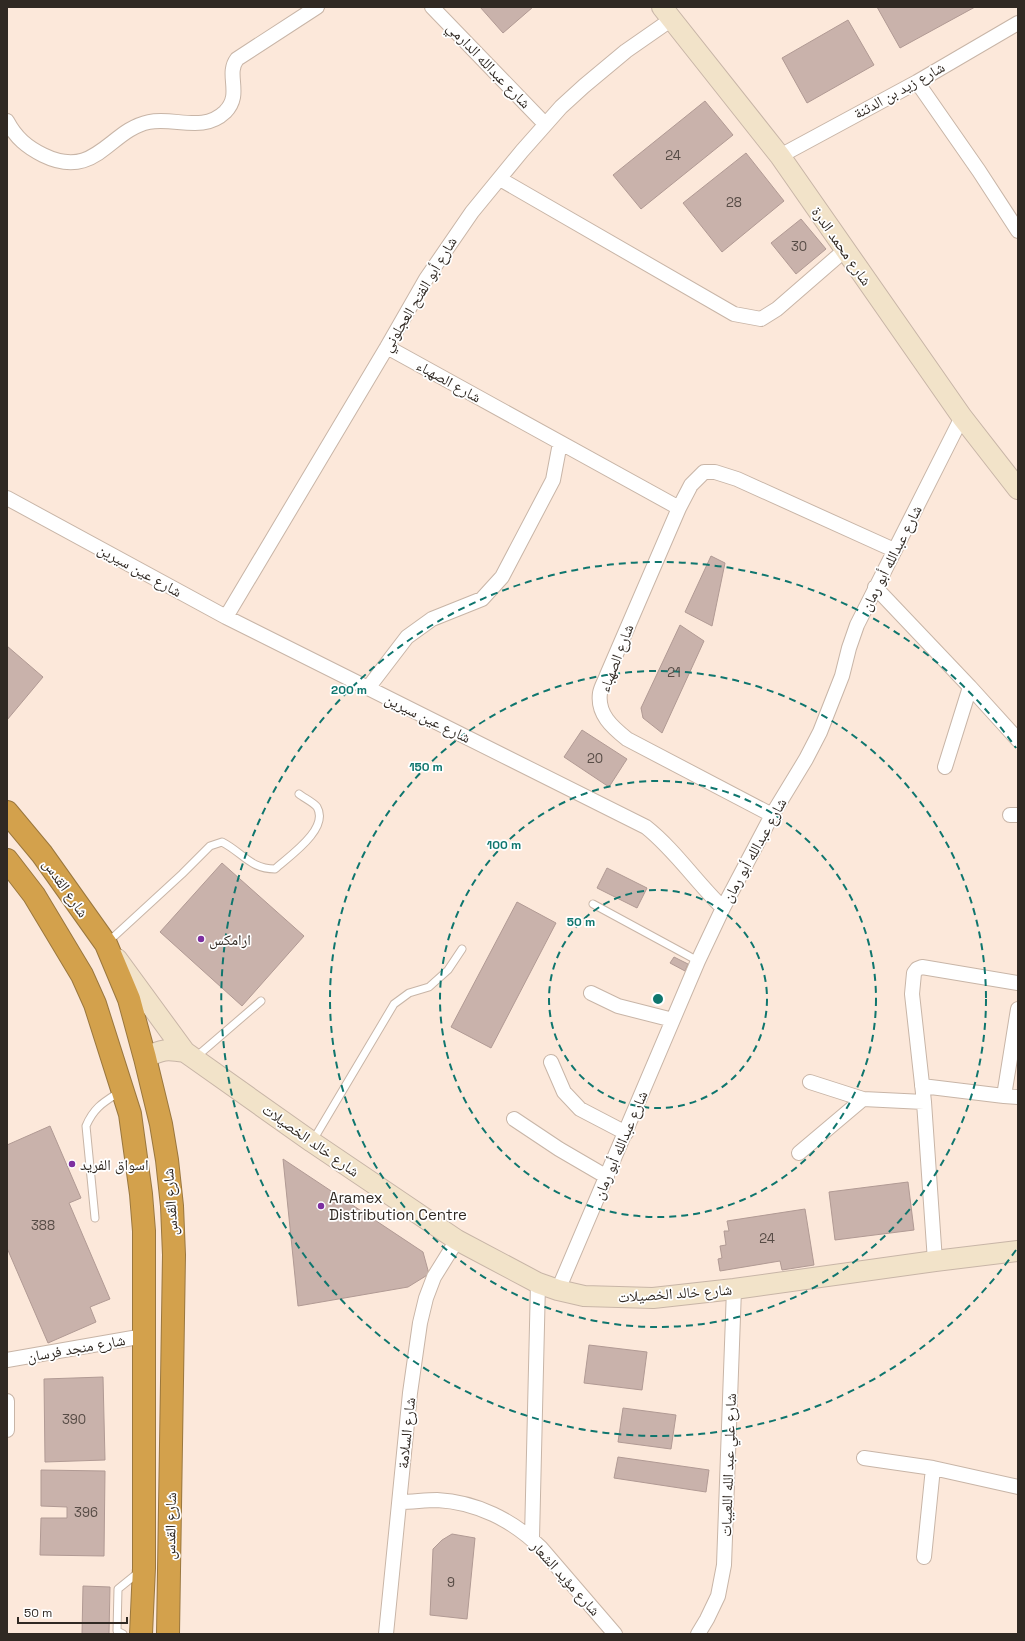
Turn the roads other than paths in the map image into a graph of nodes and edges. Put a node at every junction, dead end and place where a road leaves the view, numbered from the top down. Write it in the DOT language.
graph roads {
  1 [pos="317,7"];
  2 [pos="432,7"];
  3 [pos="667,13"];
  4 [pos="1018,23"];
  5 [pos="916,82"];
  6 [pos="7,121"];
  7 [pos="546,124"];
  8 [pos="780,156"];
  9 [pos="500,179"];
  10 [pos="1018,231"];
  11 [pos="845,250"];
  12 [pos="387,347"];
  13 [pos="962,417"];
  14 [pos="560,443"];
  15 [pos="1018,489"];
  16 [pos="7,498"];
  17 [pos="679,508"];
  18 [pos="894,550"];
  19 [pos="875,587"];
  20 [pos="226,617"];
  21 [pos="970,686"];
  22 [pos="368,688"];
  23 [pos="1018,740"];
  24 [pos="945,767"];
  25 [pos="299,794"];
  26 [pos="7,812"];
  27 [pos="772,815"];
  28 [pos="7,860"];
  29 [pos="593,904"];
  30 [pos="723,908"];
  31 [pos="106,944"];
  32 [pos="462,949"];
  33 [pos="698,961"];
  34 [pos="1018,983"];
  35 [pos="591,993"];
  36 [pos="261,1001"];
  37 [pos="1018,1009"];
  38 [pos="672,1020"];
  39 [pos="190,1055"];
  40 [pos="146,1058"];
  41 [pos="551,1062"];
  42 [pos="810,1082"];
  43 [pos="922,1086"];
  44 [pos="123,1090"];
  45 [pos="1011,1096"];
  46 [pos="863,1099"];
  47 [pos="924,1102"];
  48 [pos="514,1120"];
  49 [pos="626,1133"];
  50 [pos="312,1142"];
  51 [pos="798,1153"];
  52 [pos="607,1177"];
  53 [pos="96,1218"];
  54 [pos="457,1240"];
  55 [pos="1018,1251"];
  56 [pos="935,1261"];
  57 [pos="538,1283"];
  58 [pos="734,1289"];
  59 [pos="558,1290"];
  60 [pos="144,1336"];
  61 [pos="7,1360"];
  62 [pos="7,1401"];
  63 [pos="7,1430"];
  64 [pos="864,1458"];
  65 [pos="933,1468"];
  66 [pos="1018,1487"];
  67 [pos="400,1502"];
  68 [pos="532,1538"];
  69 [pos="924,1558"];
  70 [pos="144,1568"];
  71 [pos="123,1634"];
  72 [pos="141,1634"];
  73 [pos="168,1634"];
  74 [pos="386,1634"];
  75 [pos="615,1634"];
  76 [pos="698,1634"];
  1 -- 6 [label="street"];
  2 -- 7 [label="street, شارع عبدالله الدارمي"];
  3 -- 7 [label="street, شارع أبو الفتح العجلوني"];
  3 -- 8 [label="street, شارع محمد الدرة"];
  4 -- 5 [label="street, شارع زيد بن الدثنة"];
  5 -- 8 [label="street, شارع زيد بن الدثنة"];
  5 -- 10 [label="street"];
  7 -- 9 [label="street, شارع أبو الفتح العجلوني"];
  8 -- 11 [label="street, شارع محمد الدرة"];
  9 -- 11 [label="street"];
  9 -- 12 [label="street, شارع أبو الفتح العجلوني"];
  11 -- 13 [label="street, شارع محمد الدرة"];
  12 -- 14 [label="street, شارع الصهباء"];
  12 -- 20 [label="street, شارع أبو الفتح العجلوني"];
  13 -- 15 [label="street, شارع محمد الدرة"];
  13 -- 18 [label="street, شارع عبدالله أبو رمان"];
  14 -- 17 [label="street, شارع الصهباء"];
  14 -- 22 [label="street"];
  16 -- 20 [label="street, شارع عين سيرين"];
  17 -- 18 [label="street, شارع الصهباء"];
  17 -- 27 [label="street, شارع الصهباء"];
  18 -- 19 [label="street, شارع عبدالله أبو رمان"];
  19 -- 21 [label="street"];
  19 -- 27 [label="street, شارع عبدالله أبو رمان"];
  20 -- 22 [label="street, شارع عين سيرين"];
  21 -- 23 [label="street"];
  21 -- 24 [label="street"];
  22 -- 30 [label="street, شارع عين سيرين"];
  25 -- 31 [label="lane"];
  26 -- 31 [label="highway, شارع القدس"];
  27 -- 30 [label="street, شارع عبدالله أبو رمان"];
  28 -- 44 [label="highway, شارع القدس"];
  29 -- 33 [label="lane"];
  30 -- 33 [label="street, شارع عبدالله أبو رمان"];
  31 -- 39 [label="street, شارع خالد الخصيلات"];
  31 -- 40 [label="highway, شارع القدس"];
  32 -- 50 [label="lane"];
  33 -- 38 [label="street, شارع عبدالله أبو رمان"];
  34 -- 43 [label="street"];
  35 -- 38 [label="street"];
  36 -- 39 [label="lane"];
  37 -- 45 [label="street"];
  38 -- 49 [label="street, شارع عبدالله أبو رمان"];
  39 -- 40 [label="street, شارع خالد الخصيلات"];
  39 -- 50 [label="street, شارع خالد الخصيلات"];
  40 -- 73 [label="highway, شارع القدس"];
  41 -- 49 [label="street"];
  42 -- 46 [label="street"];
  43 -- 45 [label="street"];
  43 -- 47 [label="street"];
  44 -- 53 [label="lane"];
  44 -- 60 [label="highway, شارع القدس"];
  46 -- 47 [label="street"];
  46 -- 51 [label="street"];
  47 -- 56 [label="street"];
  48 -- 52 [label="street"];
  49 -- 52 [label="street, شارع عبدالله أبو رمان"];
  50 -- 54 [label="street, شارع خالد الخصيلات"];
  52 -- 59 [label="street, شارع عبدالله أبو رمان"];
  54 -- 57 [label="street, شارع خالد الخصيلات"];
  54 -- 67 [label="street, شارع السلامة"];
  55 -- 56 [label="street, شارع خالد الخصيلات"];
  56 -- 58 [label="street, شارع خالد الخصيلات"];
  57 -- 59 [label="street, شارع خالد الخصيلات"];
  57 -- 68 [label="street"];
  58 -- 59 [label="street, شارع خالد الخصيلات"];
  58 -- 76 [label="street, شارع علي عبد الله اللعيبات"];
  60 -- 61 [label="street, شارع منجد فرسان"];
  60 -- 70 [label="highway, شارع القدس"];
  62 -- 63 [label="street"];
  64 -- 65 [label="street"];
  65 -- 66 [label="street"];
  65 -- 69 [label="street"];
  67 -- 68 [label="street, شارع مؤيد الشعار"];
  67 -- 74 [label="street, شارع السلامة"];
  68 -- 75 [label="street, شارع مؤيد الشعار"];
  70 -- 71 [label="lane"];
  70 -- 72 [label="highway, شارع القدس"];
}
